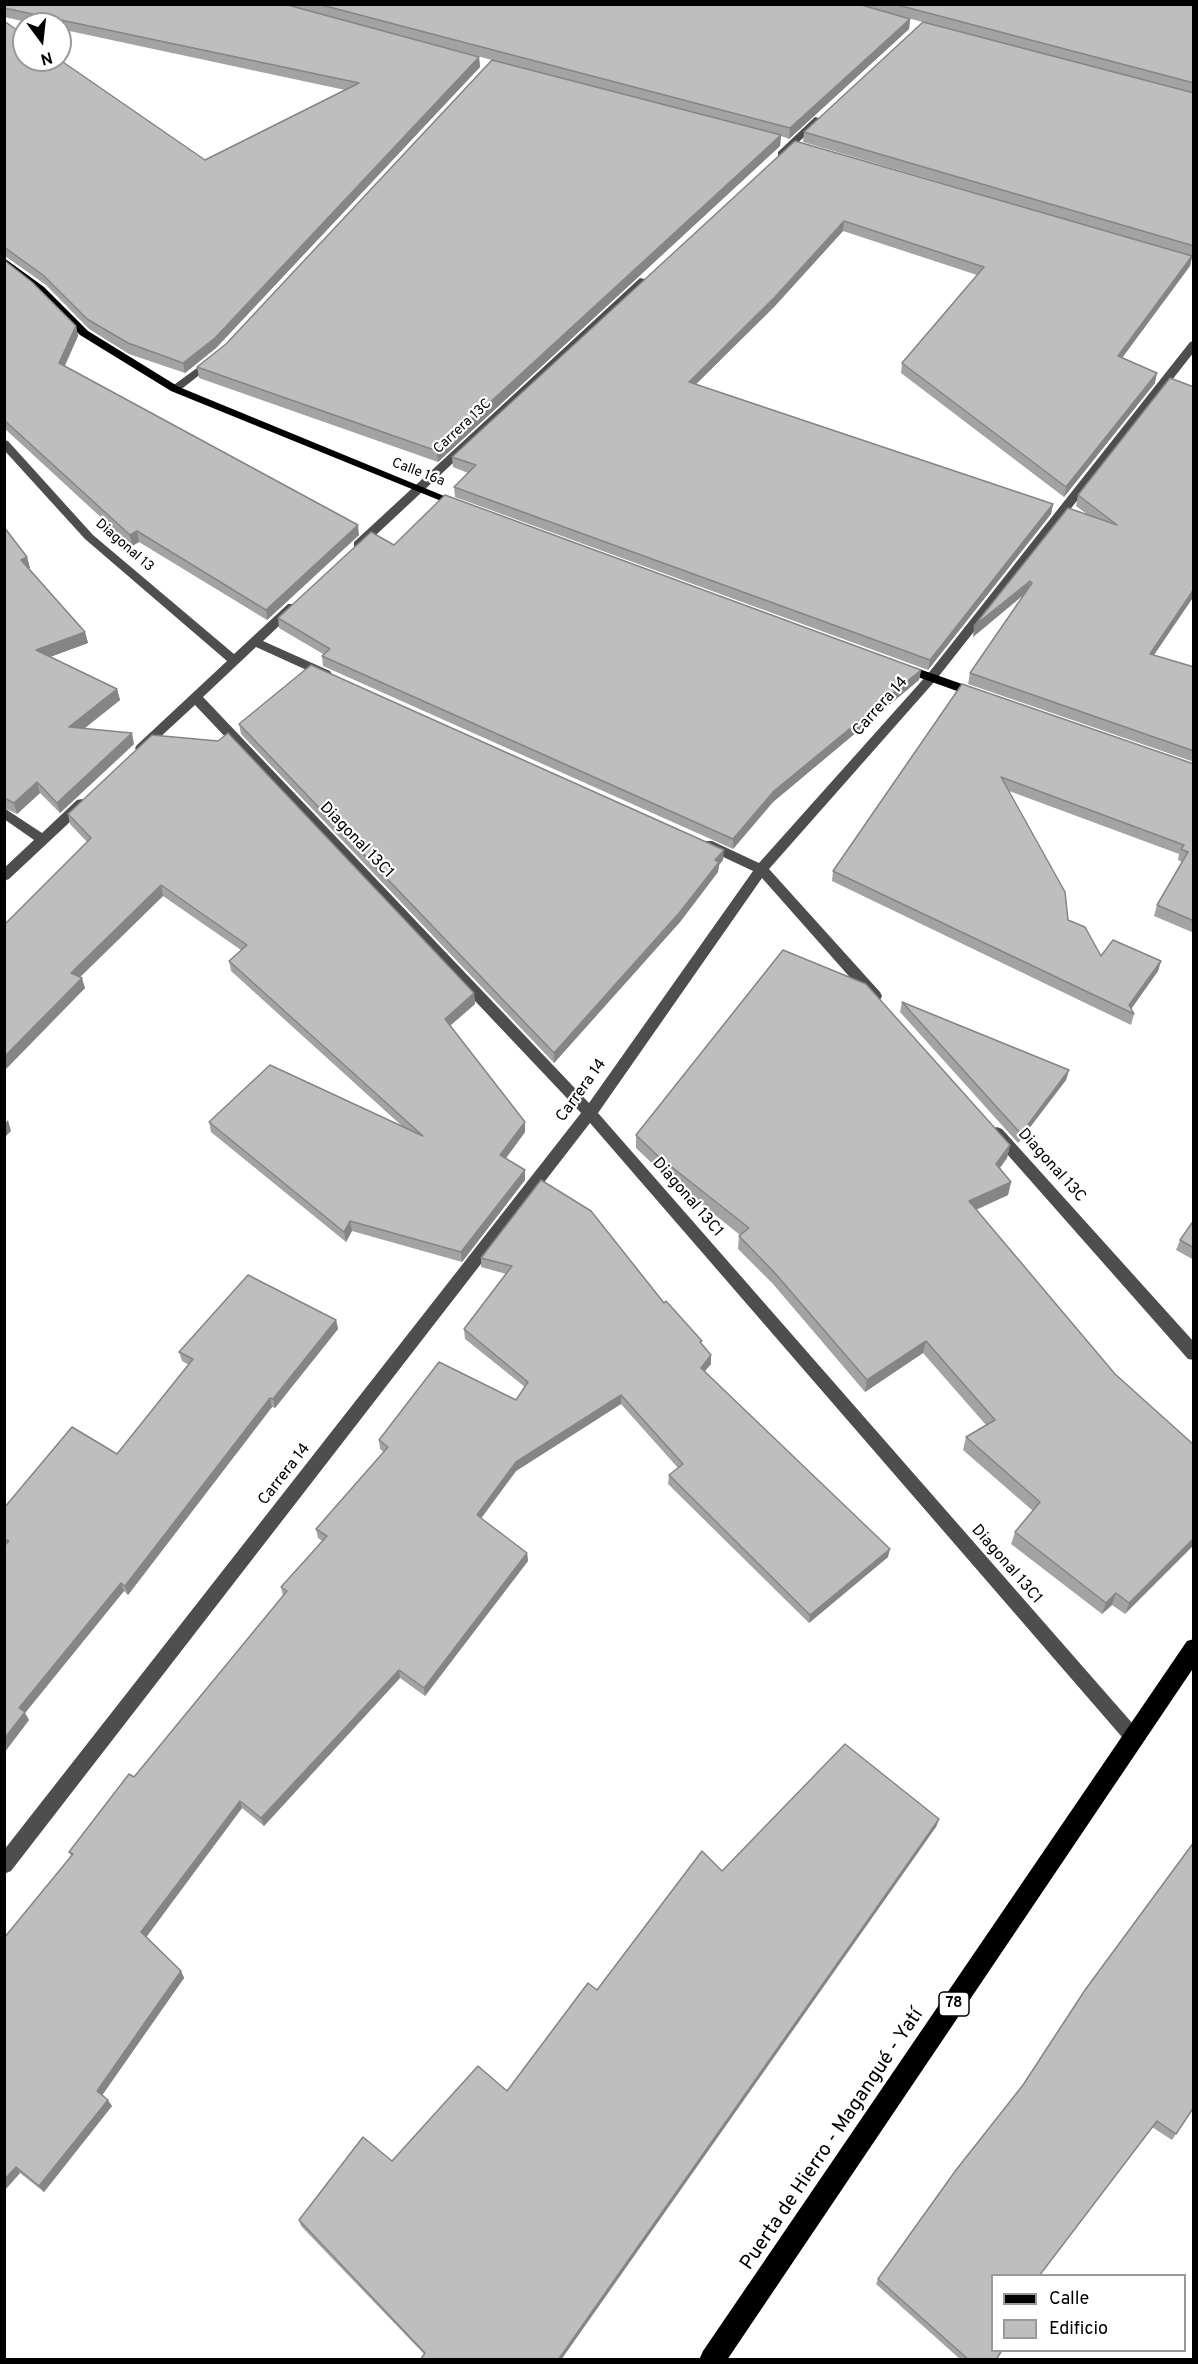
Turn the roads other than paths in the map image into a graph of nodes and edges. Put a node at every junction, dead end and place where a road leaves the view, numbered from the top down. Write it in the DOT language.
graph roads {
  1 [pos="826,113"];
  2 [pos="775,160"];
  3 [pos="4,261"];
  4 [pos="652,272"];
  5 [pos="1194,344"];
  6 [pos="222,352"];
  7 [pos="175,389"];
  8 [pos="4,443"];
  9 [pos="417,489"];
  10 [pos="473,510"];
  11 [pos="349,554"];
  12 [pos="298,602"];
  13 [pos="255,642"];
  14 [pos="235,661"];
  15 [pos="887,661"];
  16 [pos="931,678"];
  17 [pos="338,680"];
  18 [pos="195,697"];
  19 [pos="986,697"];
  20 [pos="136,753"];
  21 [pos="94,792"];
  22 [pos="4,812"];
  23 [pos="696,839"];
  24 [pos="43,840"];
  25 [pos="761,868"];
  26 [pos="4,876"];
  27 [pos="887,1010"];
  28 [pos="590,1113"];
  29 [pos="989,1125"];
  30 [pos="1194,1354"];
  31 [pos="1194,1648"];
  32 [pos="1134,1738"];
  33 [pos="4,1865"];
  34 [pos="712,2360"];
  1 -- 2 [label="street"];
  3 -- 7 [label="main road, Calle 16a"];
  4 -- 9 [label="street, Carrera 13C"];
  5 -- 16 [label="street, Carrera 14"];
  6 -- 7 [label="street"];
  7 -- 9 [label="main road, Calle 16a"];
  8 -- 14 [label="street, Diagonal 13"];
  9 -- 10 [label="main road, Calle 16a"];
  9 -- 11 [label="street, Carrera 13C"];
  12 -- 13 [label="street"];
  13 -- 14 [label="street"];
  13 -- 17 [label="street"];
  14 -- 18 [label="street"];
  15 -- 16 [label="main road"];
  16 -- 19 [label="main road"];
  16 -- 25 [label="street, Carrera 14"];
  18 -- 20 [label="street"];
  18 -- 28 [label="street, Diagonal 13C1"];
  21 -- 24 [label="street"];
  22 -- 24 [label="street"];
  23 -- 25 [label="street"];
  24 -- 26 [label="street"];
  25 -- 27 [label="street"];
  25 -- 28 [label="street, Carrera 14"];
  28 -- 32 [label="street, Diagonal 13C1"];
  28 -- 33 [label="street, Carrera 14"];
  29 -- 30 [label="street, Diagonal 13C"];
  31 -- 32 [label="highway, Puerta de Hierro - Magangué - Yatí / 78"];
  32 -- 34 [label="highway, Puerta de Hierro - Magangué - Yatí / 78"];
}
